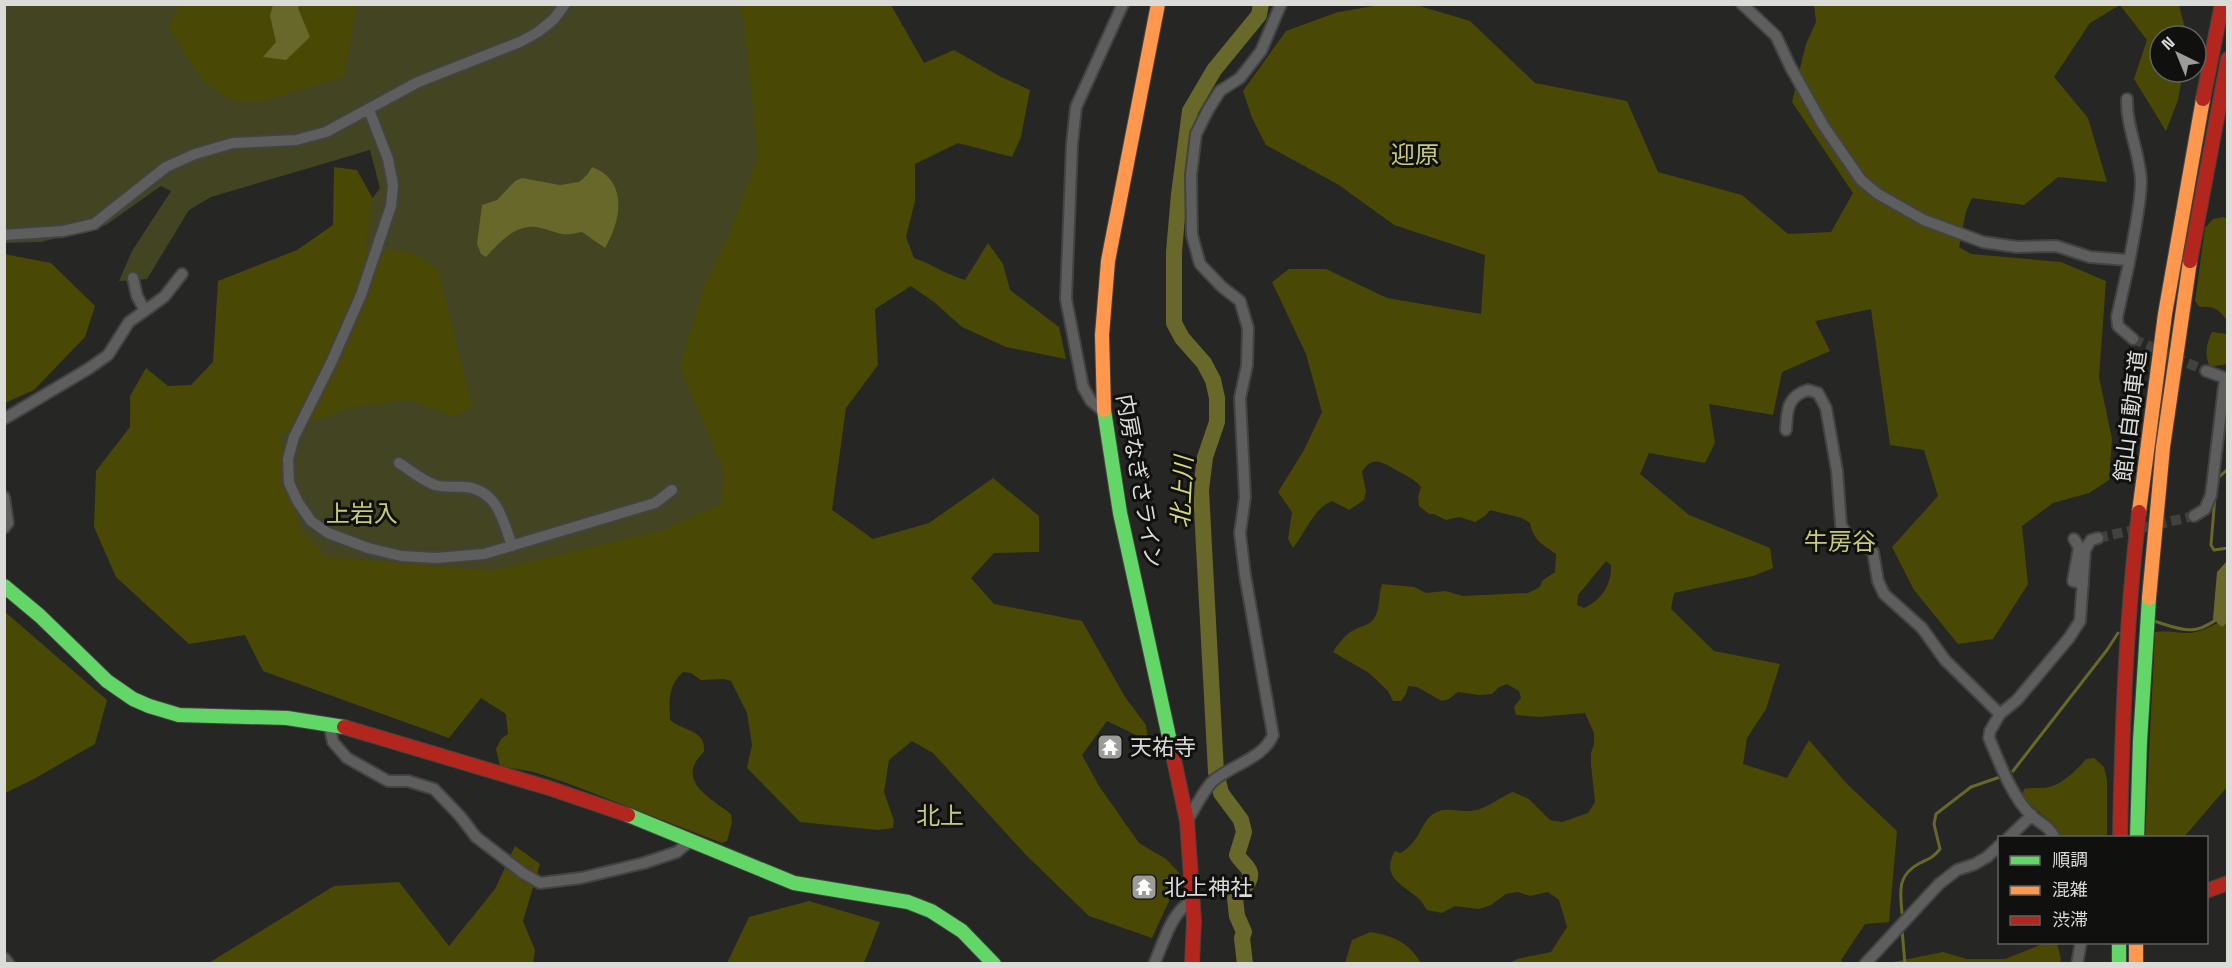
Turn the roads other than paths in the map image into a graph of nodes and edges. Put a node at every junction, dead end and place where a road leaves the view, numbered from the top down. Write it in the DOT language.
graph roads {
  1 [pos="565,4"];
  2 [pos="1123,4"];
  3 [pos="1158,4"];
  4 [pos="1281,4"];
  5 [pos="1742,4"];
  6 [pos="2222,4"];
  7 [pos="2228,60"];
  8 [pos="2127,99"];
  9 [pos="369,110"];
  10 [pos="4,235"];
  11 [pos="2129,263"];
  12 [pos="182,274"];
  13 [pos="133,278"];
  14 [pos="144,309"];
  15 [pos="2133,339"];
  16 [pos="2206,371"];
  17 [pos="2226,378"];
  18 [pos="1104,411"];
  19 [pos="4,419"];
  20 [pos="1786,430"];
  21 [pos="399,463"];
  22 [pos="672,490"];
  23 [pos="4,497"];
  24 [pos="2194,516"];
  25 [pos="4,528"];
  26 [pos="2098,538"];
  27 [pos="2074,539"];
  28 [pos="512,546"];
  29 [pos="2083,584"];
  30 [pos="4,586"];
  31 [pos="2000,714"];
  32 [pos="329,724"];
  33 [pos="2032,815"];
  34 [pos="1187,821"];
  35 [pos="2009,836"];
  36 [pos="2054,836"];
  37 [pos="2120,836"];
  38 [pos="2137,836"];
  39 [pos="690,841"];
  40 [pos="1998,847"];
  41 [pos="2228,883"];
  42 [pos="2208,890"];
  43 [pos="1192,901"];
  44 [pos="2081,944"];
  45 [pos="2119,944"];
  46 [pos="2136,944"];
  47 [pos="4,958"];
  48 [pos="9,963"];
  49 [pos="994,963"];
  50 [pos="1154,963"];
  51 [pos="1192,963"];
  52 [pos="1865,963"];
  53 [pos="2077,963"];
  54 [pos="2119,963"];
  55 [pos="2136,963"];
  1 -- 9 [label="street"];
  2 -- 18 [label="street"];
  3 -- 18 [label="main road, 内房なぎさライン"];
  4 -- 34 [label="street"];
  5 -- 11 [label="street"];
  6 -- 37 [label="main road, 館山自動車道"];
  7 -- 38 [label="main road, 館山自動車道"];
  8 -- 11 [label="street"];
  9 -- 10 [label="street"];
  9 -- 28 [label="street"];
  11 -- 15 [label="street"];
  12 -- 14 [label="street"];
  13 -- 14 [label="street"];
  14 -- 19 [label="street"];
  16 -- 17 [label="street"];
  17 -- 24 [label="street"];
  18 -- 34 [label="main road, 内房なぎさライン"];
  20 -- 31 [label="street"];
  21 -- 28 [label="street"];
  22 -- 28 [label="street"];
  23 -- 25 [label="street"];
  26 -- 29 [label="street"];
  27 -- 29 [label="street"];
  29 -- 31 [label="street"];
  30 -- 32 [label="main road"];
  31 -- 33 [label="street"];
  32 -- 39 [label="main road"];
  32 -- 39 [label="street"];
  33 -- 35 [label="street"];
  33 -- 36 [label="street"];
  34 -- 43 [label="main road, 内房なぎさライン"];
  39 -- 49 [label="main road"];
  40 -- 52 [label="street"];
  41 -- 42 [label="main road"];
  43 -- 50 [label="street"];
  43 -- 51 [label="main road, 内房なぎさライン"];
  44 -- 53 [label="street"];
  45 -- 54 [label="main road"];
  46 -- 55 [label="main road"];
  47 -- 48 [label="street"];
}
